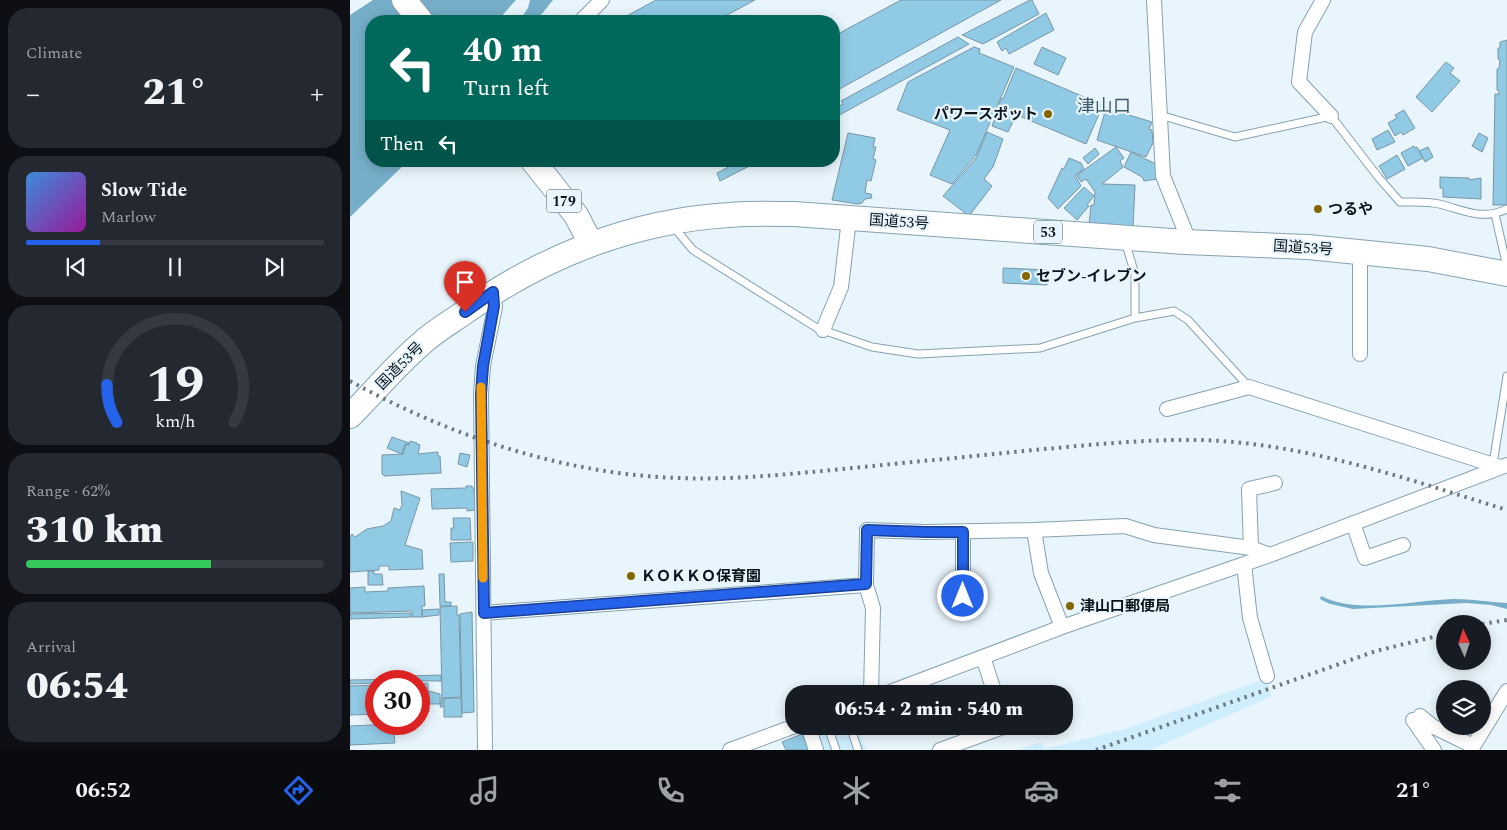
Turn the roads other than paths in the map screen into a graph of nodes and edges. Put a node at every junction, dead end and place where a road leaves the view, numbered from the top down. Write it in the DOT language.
graph roads {
  1 [pos="404,0"];
  2 [pos="602,0"];
  3 [pos="1154,0"];
  4 [pos="1323,0"];
  5 [pos="416,15"];
  6 [pos="587,15"];
  7 [pos="1160,115"];
  8 [pos="1331,116"];
  9 [pos="538,167"];
  10 [pos="1507,209"];
  11 [pos="1495,214"];
  12 [pos="849,219"];
  13 [pos="674,222"];
  14 [pos="1127,237"];
  15 [pos="1185,242"];
  16 [pos="591,244"];
  17 [pos="1360,253"];
  18 [pos="1507,267"];
  19 [pos="1507,274"];
  20 [pos="493,292"];
  21 [pos="1135,318"];
  22 [pos="823,330"];
  23 [pos="1360,354"];
  24 [pos="1507,376"];
  25 [pos="1249,387"];
  26 [pos="1168,409"];
  27 [pos="350,416"];
  28 [pos="1500,465"];
  29 [pos="1275,483"];
  30 [pos="1353,523"];
  31 [pos="1034,530"];
  32 [pos="963,532"];
  33 [pos="1402,545"];
  34 [pos="1251,548"];
  35 [pos="1270,555"];
  36 [pos="1244,564"];
  37 [pos="866,584"];
  38 [pos="963,596"];
  39 [pos="484,613"];
  40 [pos="1062,627"];
  41 [pos="983,657"];
  42 [pos="1267,676"];
  43 [pos="871,685"];
  44 [pos="909,685"];
  45 [pos="992,685"];
  46 [pos="1507,691"];
  47 [pos="785,730"];
  48 [pos="811,735"];
  49 [pos="831,735"];
  50 [pos="853,735"];
  51 [pos="981,735"];
  52 [pos="1472,748"];
  53 [pos="485,750"];
  54 [pos="730,750"];
  55 [pos="816,750"];
  56 [pos="836,750"];
  57 [pos="858,750"];
  58 [pos="940,750"];
  59 [pos="1434,750"];
  1 -- 5 [label="highway"];
  2 -- 6 [label="street"];
  3 -- 7 [label="street"];
  4 -- 8 [label="street"];
  7 -- 8 [label="lane"];
  7 -- 15 [label="street"];
  8 -- 11 [label="lane"];
  9 -- 16 [label="highway, 179"];
  10 -- 11 [label="lane"];
  11 -- 18 [label="lane"];
  12 -- 13 [label="highway, 国道53号 / 53"];
  12 -- 14 [label="highway, 国道53号 / 53"];
  12 -- 22 [label="street"];
  13 -- 16 [label="highway, 国道53号 / 53"];
  13 -- 22 [label="lane"];
  14 -- 15 [label="highway, 国道53号 / 53"];
  14 -- 21 [label="lane"];
  15 -- 17 [label="highway, 国道53号 / 53"];
  16 -- 20 [label="highway, 国道53号 / 53"];
  17 -- 19 [label="highway, 国道53号 / 53"];
  17 -- 23 [label="street"];
  20 -- 27 [label="highway, 国道53号 / 53"];
  20 -- 39 [label="street"];
  21 -- 22 [label="lane"];
  21 -- 25 [label="lane"];
  24 -- 28 [label="lane"];
  25 -- 26 [label="street"];
  25 -- 28 [label="street"];
  28 -- 30 [label="street"];
  29 -- 34 [label="street"];
  30 -- 33 [label="street"];
  30 -- 35 [label="street"];
  31 -- 32 [label="street"];
  31 -- 34 [label="street"];
  31 -- 40 [label="street"];
  32 -- 37 [label="street"];
  32 -- 38 [label="street"];
  34 -- 35 [label="street"];
  35 -- 36 [label="street"];
  36 -- 40 [label="street"];
  36 -- 42 [label="street"];
  37 -- 39 [label="street"];
  37 -- 43 [label="street"];
  39 -- 53 [label="street"];
  40 -- 41 [label="street"];
  41 -- 44 [label="street"];
  41 -- 45 [label="street"];
  46 -- 52 [label="street"];
  47 -- 54 [label="street"];
  48 -- 55 [label="street"];
  49 -- 56 [label="lane"];
  50 -- 57 [label="lane"];
  51 -- 58 [label="street"];
  52 -- 59 [label="street"];
}
